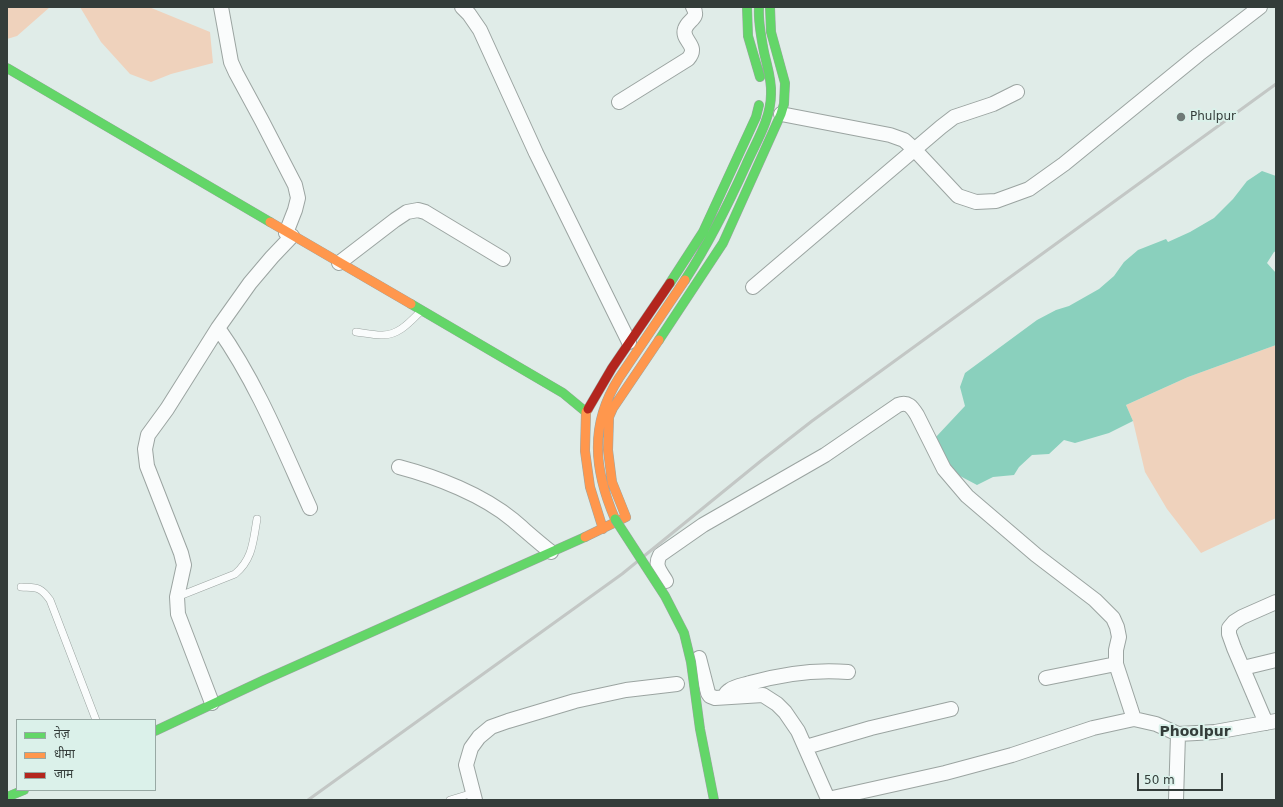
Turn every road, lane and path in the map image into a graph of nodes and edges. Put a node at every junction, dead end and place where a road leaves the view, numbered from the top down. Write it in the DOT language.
graph roads {
  1 [pos="221,7"];
  2 [pos="462,7"];
  3 [pos="693,7"];
  4 [pos="747,7"];
  5 [pos="759,7"];
  6 [pos="770,7"];
  7 [pos="1260,7"];
  8 [pos="7,68"];
  9 [pos="762,85"];
  10 [pos="1017,92"];
  11 [pos="761,100"];
  12 [pos="619,102"];
  13 [pos="781,114"];
  14 [pos="914,149"];
  15 [pos="289,234"];
  16 [pos="504,259"];
  17 [pos="339,263"];
  18 [pos="753,287"];
  19 [pos="422,311"];
  20 [pos="218,328"];
  21 [pos="356,332"];
  22 [pos="629,342"];
  23 [pos="563,393"];
  24 [pos="593,398"];
  25 [pos="586,412"];
  26 [pos="399,467"];
  27 [pos="310,508"];
  28 [pos="257,519"];
  29 [pos="604,529"];
  30 [pos="550,552"];
  31 [pos="21,587"];
  32 [pos="177,597"];
  33 [pos="1276,602"];
  34 [pos="1276,660"];
  35 [pos="1116,664"];
  36 [pos="1243,668"];
  37 [pos="848,672"];
  38 [pos="1046,678"];
  39 [pos="677,684"];
  40 [pos="724,697"];
  41 [pos="212,703"];
  42 [pos="951,708"];
  43 [pos="96,719"];
  44 [pos="1134,719"];
  45 [pos="1271,722"];
  46 [pos="156,731"];
  47 [pos="1178,734"];
  48 [pos="806,747"];
  49 [pos="22,791"];
  50 [pos="474,796"];
  51 [pos="7,798"];
  52 [pos="828,799"];
  53 [pos="450,800"];
  54 [pos="714,800"];
  55 [pos="1176,800"];
  1 -- 15 [label="street"];
  2 -- 22 [label="street"];
  3 -- 12 [label="street"];
  4 -- 9 [label="main road"];
  5 -- 54 [label="main road, bridge"];
  6 -- 13 [label="main road"];
  7 -- 14 [label="street"];
  8 -- 15 [label="main road"];
  10 -- 14 [label="street"];
  11 -- 22 [label="main road"];
  13 -- 14 [label="street"];
  13 -- 29 [label="main road"];
  14 -- 18 [label="street"];
  15 -- 17 [label="main road"];
  15 -- 20 [label="street"];
  16 -- 17 [label="street"];
  17 -- 19 [label="main road"];
  19 -- 21 [label="lane"];
  19 -- 23 [label="main road"];
  20 -- 27 [label="street"];
  20 -- 32 [label="street"];
  22 -- 24 [label="main road"];
  23 -- 24 [label="main road"];
  23 -- 25 [label="main road"];
  24 -- 25 [label="main road"];
  25 -- 29 [label="main road"];
  26 -- 30 [label="street"];
  28 -- 32 [label="lane"];
  29 -- 30 [label="main road"];
  30 -- 41 [label="main road"];
  31 -- 43 [label="lane"];
  32 -- 41 [label="street"];
  33 -- 36 [label="street"];
  34 -- 36 [label="street"];
  35 -- 38 [label="street"];
  35 -- 40 [label="street"];
  35 -- 44 [label="street"];
  36 -- 45 [label="street"];
  37 -- 40 [label="street"];
  39 -- 50 [label="street"];
  40 -- 48 [label="street"];
  41 -- 46 [label="main road"];
  42 -- 48 [label="street"];
  44 -- 47 [label="street"];
  44 -- 52 [label="street"];
  45 -- 47 [label="street"];
  47 -- 55 [label="street"];
  48 -- 52 [label="street"];
  49 -- 51 [label="main road"];
  50 -- 53 [label="lane"];
}
